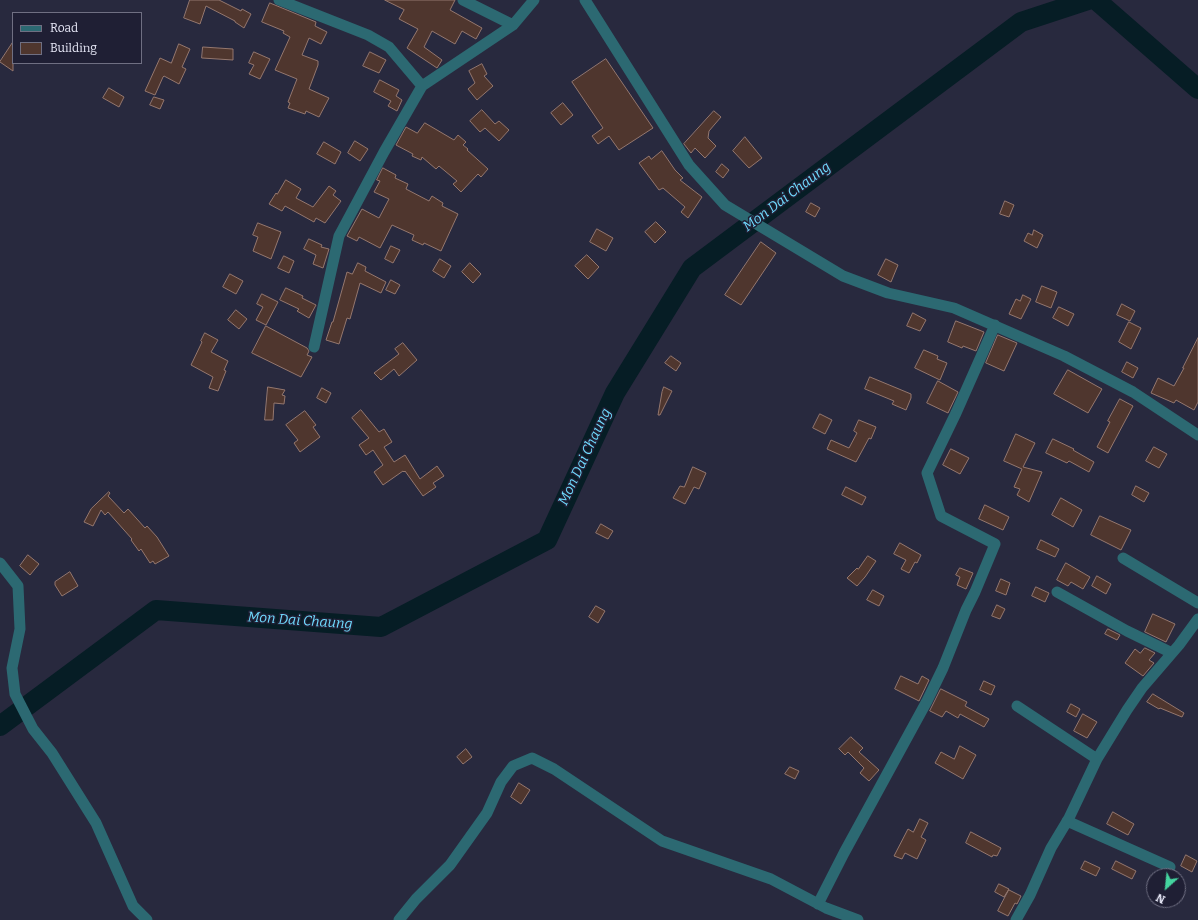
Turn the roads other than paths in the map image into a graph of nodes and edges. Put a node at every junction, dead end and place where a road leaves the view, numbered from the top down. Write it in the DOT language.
graph roads {
  1 [pos="279,0"];
  2 [pos="463,0"];
  3 [pos="534,0"];
  4 [pos="585,0"];
  5 [pos="513,25"];
  6 [pos="422,86"];
  7 [pos="994,326"];
  8 [pos="314,348"];
  9 [pos="1198,435"];
  10 [pos="1123,558"];
  11 [pos="0,563"];
  12 [pos="1056,592"];
  13 [pos="1198,603"];
  14 [pos="1198,619"];
  15 [pos="1172,653"];
  16 [pos="1017,706"];
  17 [pos="1097,760"];
  18 [pos="1067,821"];
  19 [pos="1170,867"];
  20 [pos="818,904"];
  21 [pos="147,920"];
  22 [pos="399,920"];
  23 [pos="858,920"];
  24 [pos="1016,920"];
  1 -- 6 [label="street"];
  2 -- 5 [label="street"];
  3 -- 5 [label="street"];
  4 -- 7 [label="street"];
  5 -- 6 [label="street"];
  6 -- 8 [label="street"];
  7 -- 9 [label="street"];
  7 -- 20 [label="street"];
  10 -- 13 [label="street"];
  11 -- 21 [label="street"];
  12 -- 15 [label="street"];
  14 -- 15 [label="street"];
  15 -- 17 [label="street"];
  16 -- 17 [label="street"];
  17 -- 18 [label="street"];
  18 -- 19 [label="street"];
  18 -- 24 [label="street"];
  20 -- 22 [label="street"];
  20 -- 23 [label="street"];
}
